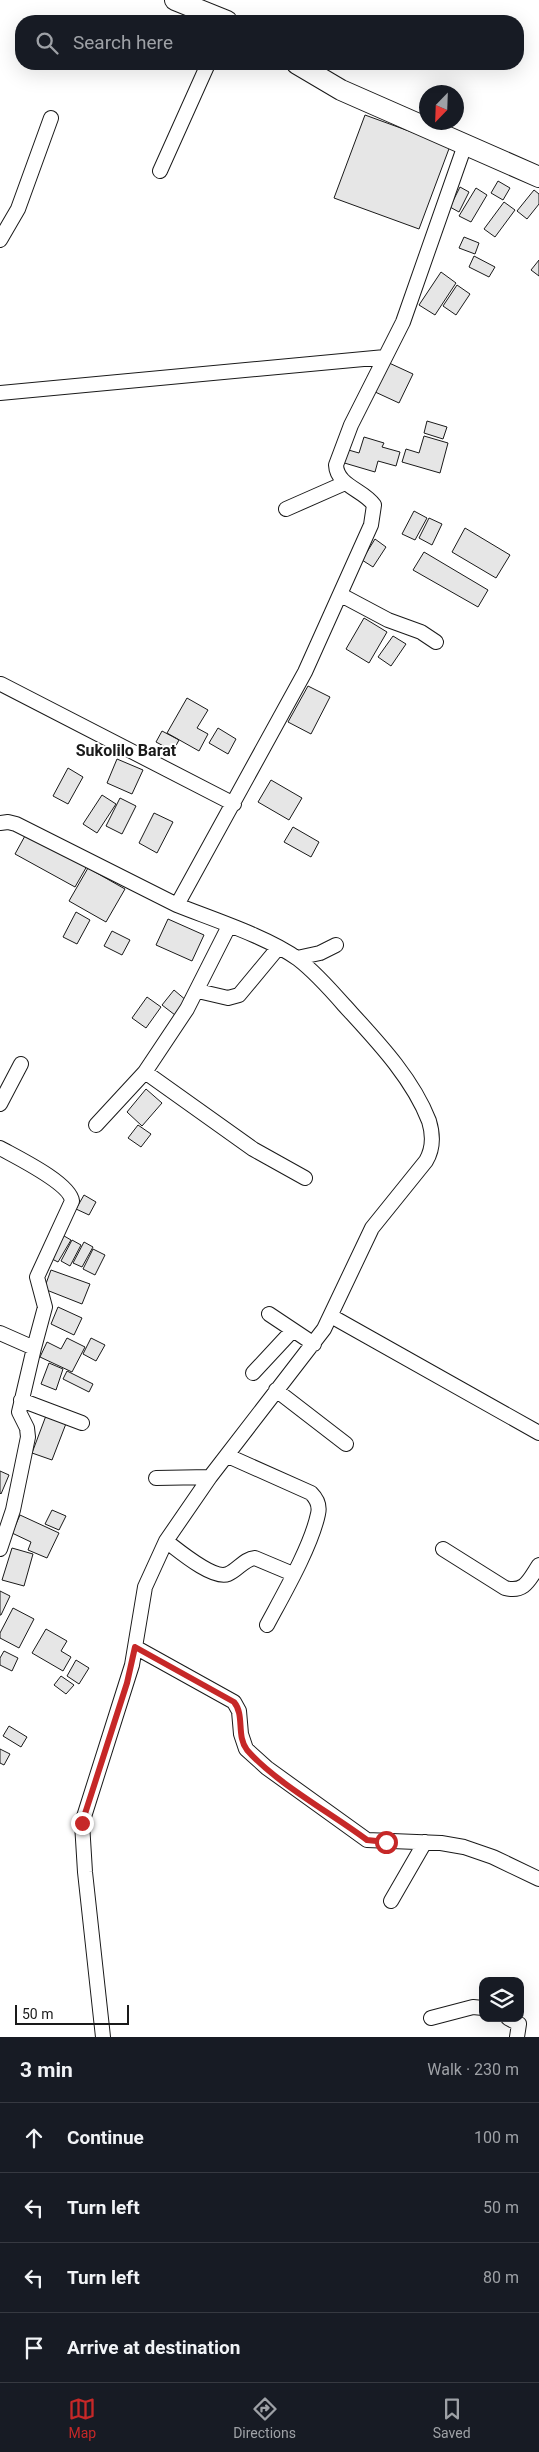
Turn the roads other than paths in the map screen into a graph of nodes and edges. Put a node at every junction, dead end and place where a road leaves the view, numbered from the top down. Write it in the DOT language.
graph roads {
  1 [pos="175,0"];
  2 [pos="212,15"];
  3 [pos="205,70"];
  4 [pos="307,70"];
  5 [pos="51,118"];
  6 [pos="465,145"];
  7 [pos="160,171"];
  8 [pos="539,176"];
  9 [pos="0,240"];
  10 [pos="384,357"];
  11 [pos="0,393"];
  12 [pos="344,483"];
  13 [pos="286,509"];
  14 [pos="340,595"];
  15 [pos="436,642"];
  16 [pos="1,684"];
  17 [pos="234,804"];
  18 [pos="0,823"];
  19 [pos="177,906"];
  20 [pos="229,926"];
  21 [pos="336,945"];
  22 [pos="278,948"];
  23 [pos="297,958"];
  24 [pos="198,991"];
  25 [pos="20,1064"];
  26 [pos="145,1072"];
  27 [pos="0,1104"];
  28 [pos="96,1125"];
  29 [pos="0,1148"];
  30 [pos="304,1178"];
  31 [pos="269,1314"];
  32 [pos="331,1316"];
  33 [pos="293,1330"];
  34 [pos="0,1333"];
  35 [pos="314,1344"];
  36 [pos="34,1348"];
  37 [pos="253,1373"];
  38 [pos="276,1390"];
  39 [pos="21,1400"];
  40 [pos="82,1423"];
  41 [pos="539,1434"];
  42 [pos="346,1444"];
  43 [pos="228,1456"];
  44 [pos="210,1477"];
  45 [pos="156,1478"];
  46 [pos="166,1541"];
  47 [pos="443,1548"];
  48 [pos="0,1549"];
  49 [pos="539,1565"];
  50 [pos="293,1574"];
  51 [pos="267,1625"];
  52 [pos="135,1647"];
  53 [pos="425,1842"];
  54 [pos="539,1879"];
  55 [pos="392,1901"];
  56 [pos="479,2008"];
  57 [pos="431,2018"];
  58 [pos="516,2022"];
  59 [pos="103,2037"];
  60 [pos="517,2037"];
  1 -- 2 [label="main road"];
  3 -- 7 [label="street"];
  4 -- 6 [label="main road"];
  5 -- 9 [label="street"];
  6 -- 8 [label="main road"];
  6 -- 10 [label="street"];
  10 -- 11 [label="street"];
  10 -- 12 [label="street"];
  12 -- 13 [label="street"];
  12 -- 14 [label="street"];
  14 -- 15 [label="street"];
  14 -- 17 [label="street"];
  16 -- 17 [label="street"];
  17 -- 19 [label="street"];
  18 -- 19 [label="street"];
  19 -- 20 [label="street"];
  20 -- 22 [label="street"];
  20 -- 24 [label="street"];
  21 -- 23 [label="street"];
  22 -- 23 [label="street"];
  22 -- 24 [label="street"];
  23 -- 32 [label="street"];
  24 -- 26 [label="street"];
  25 -- 27 [label="street"];
  26 -- 28 [label="street"];
  26 -- 30 [label="street"];
  29 -- 36 [label="street"];
  31 -- 33 [label="street"];
  32 -- 35 [label="street"];
  32 -- 41 [label="street"];
  33 -- 35 [label="street"];
  33 -- 37 [label="street"];
  34 -- 36 [label="street"];
  35 -- 38 [label="street"];
  36 -- 39 [label="street"];
  38 -- 42 [label="street"];
  38 -- 43 [label="street"];
  39 -- 40 [label="street"];
  39 -- 48 [label="street"];
  43 -- 44 [label="street"];
  43 -- 50 [label="street"];
  44 -- 45 [label="street"];
  44 -- 46 [label="street"];
  46 -- 50 [label="street"];
  46 -- 52 [label="street"];
  47 -- 49 [label="street"];
  50 -- 51 [label="street"];
  52 -- 53 [label="street"];
  52 -- 59 [label="street"];
  53 -- 54 [label="street"];
  53 -- 55 [label="street"];
  56 -- 57 [label="street"];
  58 -- 60 [label="street"];
}
